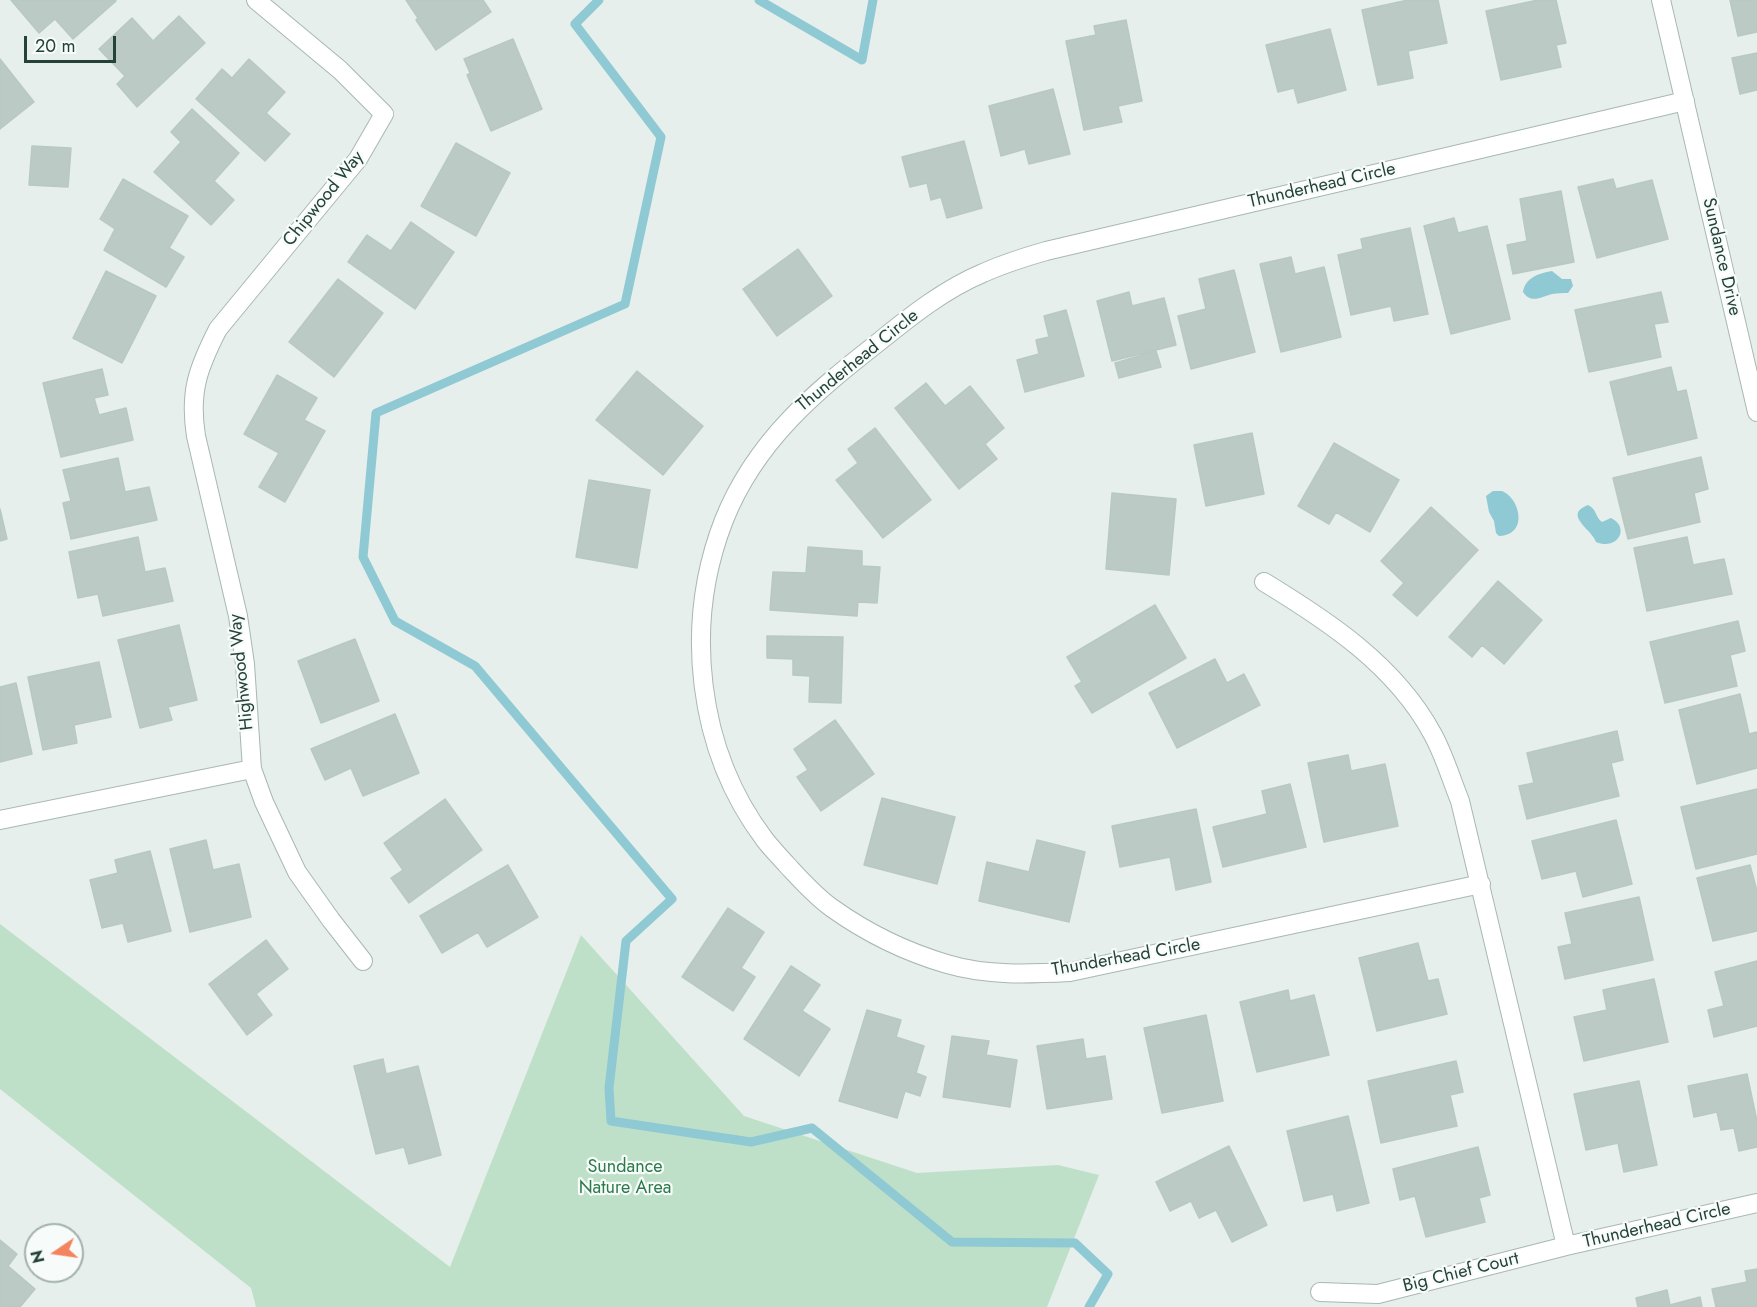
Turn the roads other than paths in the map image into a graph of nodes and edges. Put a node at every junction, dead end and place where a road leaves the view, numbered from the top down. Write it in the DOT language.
graph roads {
  1 [pos="256,0"];
  2 [pos="1661,0"];
  3 [pos="1685,101"];
  4 [pos="218,329"];
  5 [pos="1757,412"];
  6 [pos="1264,582"];
  7 [pos="252,769"];
  8 [pos="0,820"];
  9 [pos="1481,884"];
  10 [pos="363,961"];
  11 [pos="1757,1203"];
  12 [pos="1566,1246"];
  13 [pos="1320,1292"];
  1 -- 4 [label="street, Chipwood Way"];
  2 -- 3 [label="street, Sundance Drive"];
  3 -- 5 [label="street, Sundance Drive"];
  3 -- 9 [label="street, Thunderhead Circle"];
  4 -- 7 [label="street, Highwood Way"];
  6 -- 9 [label="street"];
  7 -- 8 [label="street"];
  7 -- 10 [label="street"];
  9 -- 12 [label="street, Thunderhead Circle"];
  11 -- 12 [label="street, Thunderhead Circle"];
  12 -- 13 [label="street, Big Chief Court"];
}
